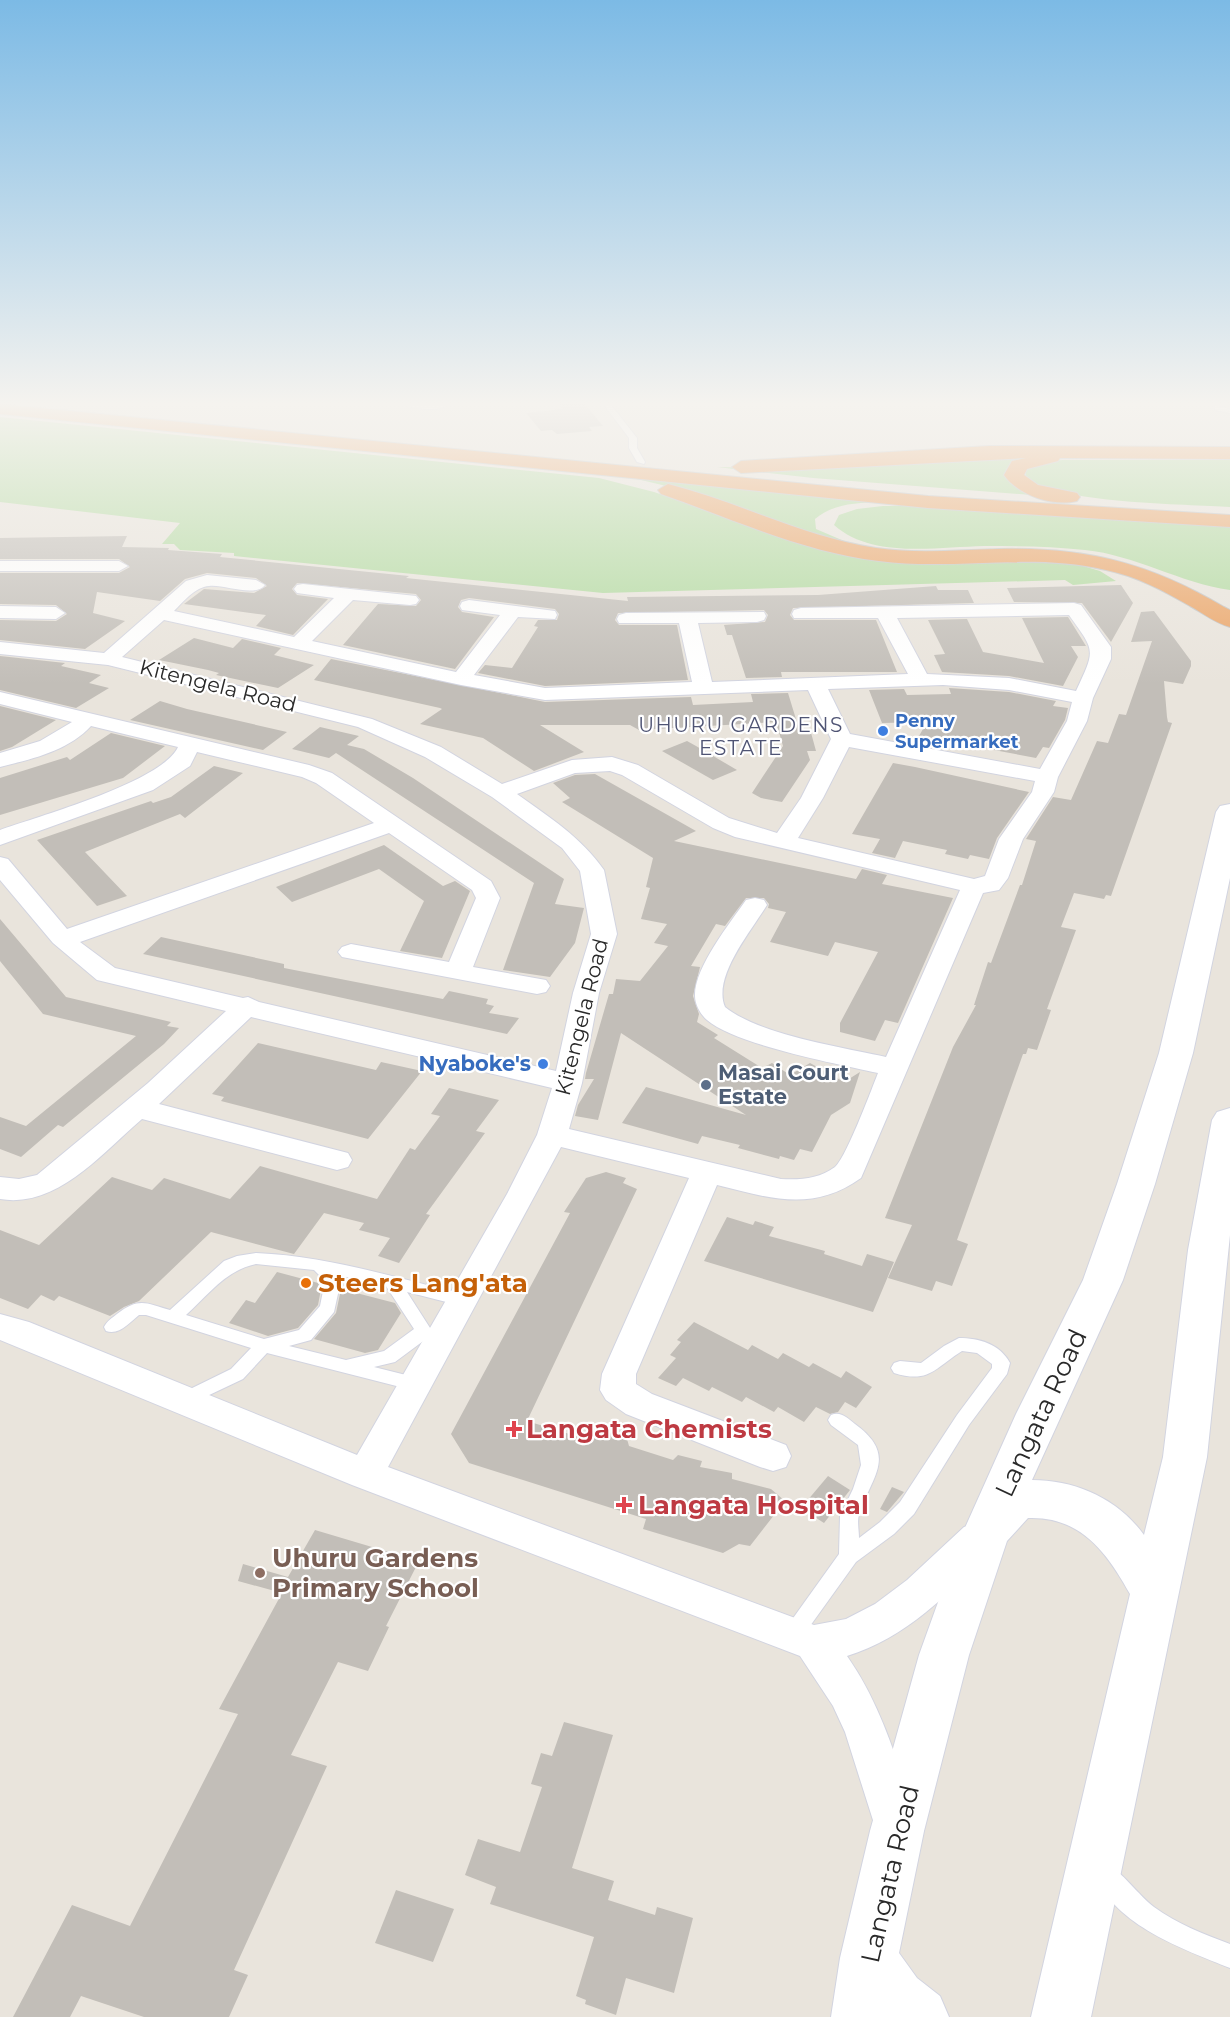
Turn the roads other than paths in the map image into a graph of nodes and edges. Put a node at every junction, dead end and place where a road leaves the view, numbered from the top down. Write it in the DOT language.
graph roads {
  1 [pos="683,495"];
  2 [pos="867,495"];
  3 [pos="986,495"];
  4 [pos="1062,495"];
  5 [pos="928,502"];
  6 [pos="1114,503"];
  7 [pos="1230,511"];
  8 [pos="1230,520"];
  9 [pos="0,566"];
  10 [pos="118,566"];
  11 [pos="256,585"];
  12 [pos="303,589"];
  13 [pos="348,594"];
  14 [pos="1230,594"];
  15 [pos="410,600"];
  16 [pos="470,606"];
  17 [pos="513,611"];
  18 [pos="0,612"];
  19 [pos="57,613"];
  20 [pos="159,613"];
  21 [pos="885,613"];
  22 [pos="801,614"];
  23 [pos="549,615"];
  24 [pos="757,616"];
  25 [pos="687,618"];
  26 [pos="626,619"];
  27 [pos="1230,620"];
  28 [pos="299,644"];
  29 [pos="0,648"];
  30 [pos="108,659"];
  31 [pos="920,679"];
  32 [pos="461,680"];
  33 [pos="816,684"];
  34 [pos="703,687"];
  35 [pos="0,698"];
  36 [pos="1083,698"];
  37 [pos="87,718"];
  38 [pos="842,739"];
  39 [pos="190,743"];
  40 [pos="0,760"];
  41 [pos="1047,777"];
  42 [pos="500,792"];
  43 [pos="1230,812"];
  44 [pos="392,824"];
  45 [pos="0,838"];
  46 [pos="783,842"];
  47 [pos="0,864"];
  48 [pos="974,886"];
  49 [pos="755,905"];
  50 [pos="63,939"];
  51 [pos="351,952"];
  52 [pos="458,971"];
  53 [pos="537,986"];
  54 [pos="248,1005"];
  55 [pos="894,1068"];
  56 [pos="568,1083"];
  57 [pos="137,1108"];
  58 [pos="1230,1120"];
  59 [pos="552,1135"];
  60 [pos="337,1160"];
  61 [pos="707,1173"];
  62 [pos="0,1188"];
  63 [pos="320,1265"];
  64 [pos="393,1284"];
  65 [pos="462,1300"];
  66 [pos="175,1317"];
  67 [pos="0,1327"];
  68 [pos="112,1327"];
  69 [pos="264,1347"];
  70 [pos="345,1366"];
  71 [pos="900,1368"];
  72 [pos="416,1384"];
  73 [pos="184,1400"];
  74 [pos="837,1420"];
  75 [pos="773,1456"];
  76 [pos="365,1474"];
  77 [pos="987,1530"];
  78 [pos="849,1556"];
  79 [pos="1155,1593"];
  80 [pos="802,1639"];
  81 [pos="897,1831"];
  82 [pos="1096,1862"];
  83 [pos="1230,1956"];
  84 [pos="869,1958"];
  85 [pos="861,2017"];
  86 [pos="919,2017"];
  87 [pos="1061,2017"];
  1 -- 27 [label="highway"];
  2 -- 5 [label="highway"];
  3 -- 6 [label="highway"];
  4 -- 6 [label="highway"];
  5 -- 8 [label="highway"];
  5 -- 14 [label="highway"];
  6 -- 7 [label="highway"];
  9 -- 10 [label="street"];
  11 -- 20 [label="street"];
  12 -- 13 [label="street"];
  13 -- 15 [label="street"];
  13 -- 28 [label="street"];
  16 -- 17 [label="street"];
  17 -- 23 [label="street"];
  17 -- 32 [label="street"];
  18 -- 19 [label="street"];
  20 -- 28 [label="street"];
  20 -- 30 [label="street"];
  21 -- 22 [label="street"];
  21 -- 31 [label="street"];
  21 -- 36 [label="street"];
  24 -- 25 [label="street"];
  25 -- 26 [label="street"];
  25 -- 34 [label="street"];
  28 -- 32 [label="street"];
  29 -- 30 [label="street, Kitengela Road"];
  30 -- 42 [label="street, Kitengela Road"];
  31 -- 33 [label="street"];
  31 -- 36 [label="street"];
  32 -- 34 [label="street"];
  33 -- 34 [label="street"];
  33 -- 38 [label="street"];
  35 -- 37 [label="street"];
  36 -- 41 [label="street"];
  37 -- 39 [label="street"];
  37 -- 40 [label="street"];
  38 -- 41 [label="street"];
  38 -- 46 [label="street"];
  39 -- 44 [label="street"];
  39 -- 45 [label="street"];
  41 -- 48 [label="street"];
  42 -- 46 [label="street"];
  42 -- 56 [label="street, Kitengela Road"];
  43 -- 77 [label="main road, Langata Road"];
  44 -- 50 [label="street"];
  44 -- 52 [label="street"];
  46 -- 48 [label="street"];
  47 -- 50 [label="street"];
  48 -- 55 [label="street"];
  49 -- 55 [label="street"];
  50 -- 54 [label="street"];
  51 -- 52 [label="street"];
  52 -- 53 [label="street"];
  54 -- 56 [label="street"];
  54 -- 57 [label="street"];
  55 -- 61 [label="street"];
  56 -- 59 [label="street, Kitengela Road"];
  57 -- 60 [label="street"];
  57 -- 62 [label="street"];
  58 -- 79 [label="main road"];
  59 -- 61 [label="street"];
  59 -- 65 [label="street, Kitengela Road"];
  61 -- 75 [label="street"];
  63 -- 64 [label="lane"];
  63 -- 66 [label="lane"];
  63 -- 69 [label="lane"];
  64 -- 65 [label="lane"];
  64 -- 70 [label="lane"];
  65 -- 72 [label="street, Kitengela Road"];
  66 -- 68 [label="lane"];
  66 -- 69 [label="lane"];
  67 -- 73 [label="street"];
  69 -- 70 [label="lane"];
  69 -- 73 [label="lane"];
  70 -- 72 [label="lane"];
  71 -- 78 [label="lane"];
  72 -- 76 [label="street, Kitengela Road"];
  73 -- 76 [label="street"];
  74 -- 78 [label="lane"];
  76 -- 80 [label="street"];
  77 -- 79 [label="main road"];
  77 -- 80 [label="street"];
  77 -- 81 [label="main road, Langata Road"];
  78 -- 80 [label="lane"];
  79 -- 82 [label="main road"];
  80 -- 81 [label="street"];
  81 -- 84 [label="main road, Langata Road"];
  82 -- 83 [label="lane"];
  82 -- 87 [label="main road"];
  84 -- 85 [label="main road, Langata Road"];
  84 -- 86 [label="main road"];
}
